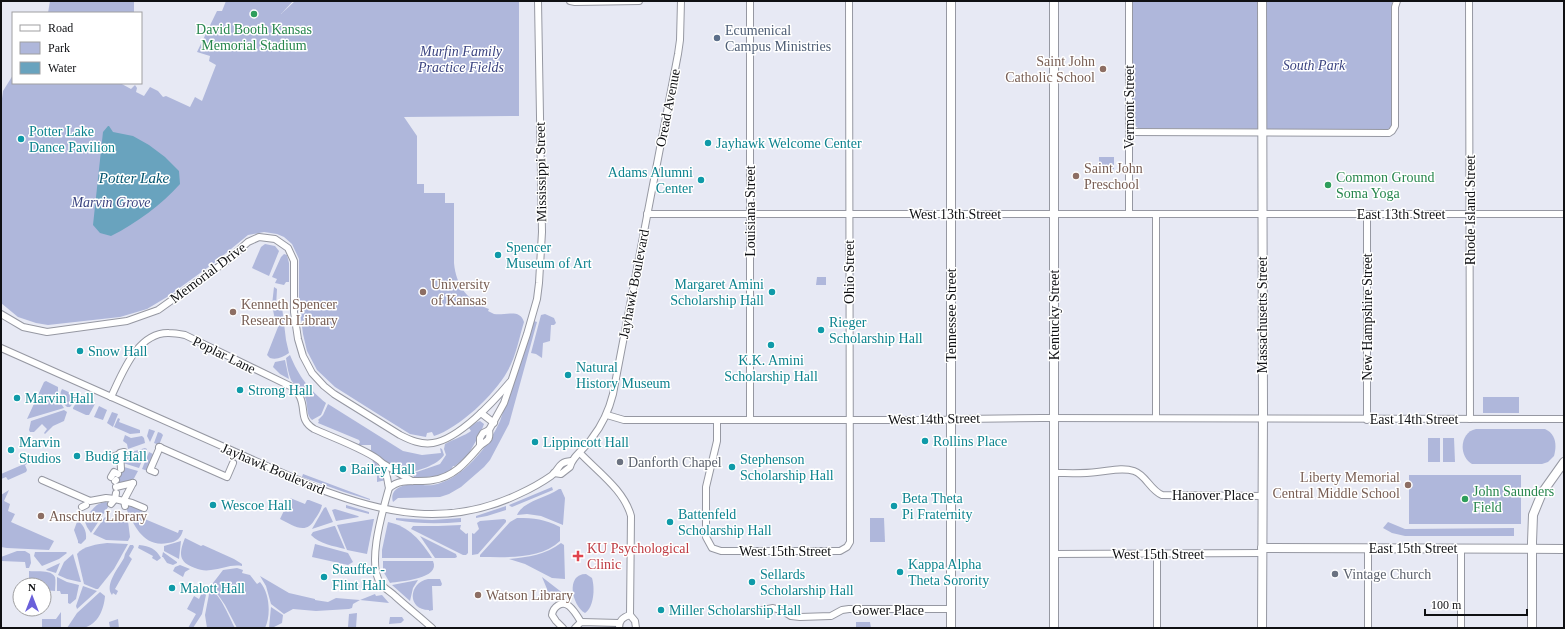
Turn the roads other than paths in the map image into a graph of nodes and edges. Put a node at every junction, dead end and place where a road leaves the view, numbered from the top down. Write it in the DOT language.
graph roads {
  1 [pos="538,1"];
  2 [pos="570,1"];
  3 [pos="640,1"];
  4 [pos="681,1"];
  5 [pos="750,1"];
  6 [pos="849,1"];
  7 [pos="951,1"];
  8 [pos="1054,1"];
  9 [pos="1129,1"];
  10 [pos="1262,1"];
  11 [pos="1397,1"];
  12 [pos="1470,1"];
  13 [pos="1129,132"];
  14 [pos="1262,132"];
  15 [pos="648,214"];
  16 [pos="750,214"];
  17 [pos="849,214"];
  18 [pos="951,214"];
  19 [pos="1054,214"];
  20 [pos="1129,214"];
  21 [pos="1156,214"];
  22 [pos="1262,214"];
  23 [pos="1367,214"];
  24 [pos="1470,214"];
  25 [pos="1564,214"];
  26 [pos="1,314"];
  27 [pos="1,348"];
  28 [pos="510,382"];
  29 [pos="111,397"];
  30 [pos="481,413"];
  31 [pos="607,415"];
  32 [pos="1054,418"];
  33 [pos="1156,418"];
  34 [pos="952,419"];
  35 [pos="1263,419"];
  36 [pos="1470,419"];
  37 [pos="1564,419"];
  38 [pos="718,420"];
  39 [pos="750,420"];
  40 [pos="849,420"];
  41 [pos="1367,420"];
  42 [pos="494,423"];
  43 [pos="580,453"];
  44 [pos="381,462"];
  45 [pos="1564,462"];
  46 [pos="233,463"];
  47 [pos="117,470"];
  48 [pos="154,472"];
  49 [pos="1054,472"];
  50 [pos="42,480"];
  51 [pos="412,481"];
  52 [pos="389,488"];
  53 [pos="64,489"];
  54 [pos="1262,496"];
  55 [pos="64,497"];
  56 [pos="124,503"];
  57 [pos="111,504"];
  58 [pos="144,508"];
  59 [pos="383,509"];
  60 [pos="850,542"];
  61 [pos="1368,548"];
  62 [pos="1461,548"];
  63 [pos="1532,548"];
  64 [pos="1564,549"];
  65 [pos="1262,551"];
  66 [pos="1054,554"];
  67 [pos="1157,554"];
  68 [pos="951,610"];
  69 [pos="756,611"];
  70 [pos="630,615"];
  71 [pos="581,622"];
  72 [pos="619,625"];
  73 [pos="432,628"];
  74 [pos="563,628"];
  75 [pos="575,628"];
  76 [pos="636,628"];
  77 [pos="951,628"];
  78 [pos="1054,628"];
  79 [pos="1157,628"];
  80 [pos="1262,628"];
  81 [pos="1368,628"];
  82 [pos="1461,628"];
  83 [pos="1532,628"];
  1 -- 28 [label="street, Mississippi Street"];
  2 -- 3 [label="street"];
  4 -- 15 [label="street, Oread Avenue"];
  5 -- 16 [label="street, Louisiana Street"];
  6 -- 17 [label="street, Ohio Street"];
  7 -- 18 [label="main road, Tennessee Street"];
  8 -- 19 [label="main road, Kentucky Street"];
  9 -- 13 [label="street, Vermont Street"];
  10 -- 14 [label="main road, Massachusetts Street"];
  11 -- 14 [label="street"];
  12 -- 24 [label="street, Rhode Island Street"];
  13 -- 14 [label="street"];
  13 -- 20 [label="street, Vermont Street"];
  14 -- 22 [label="main road, Massachusetts Street"];
  15 -- 16 [label="street, West 13th Street"];
  15 -- 31 [label="street, Jayhawk Boulevard"];
  16 -- 17 [label="street, West 13th Street"];
  16 -- 39 [label="street, Louisiana Street"];
  17 -- 18 [label="street, West 13th Street"];
  17 -- 40 [label="street, Ohio Street"];
  18 -- 19 [label="street, West 13th Street"];
  18 -- 34 [label="main road, Tennessee Street"];
  19 -- 20 [label="street, West 13th Street"];
  19 -- 32 [label="main road, Kentucky Street"];
  20 -- 21 [label="street, West 13th Street"];
  21 -- 22 [label="street, West 13th Street"];
  21 -- 33 [label="street"];
  22 -- 23 [label="street, East 13th Street"];
  22 -- 35 [label="main road, Massachusetts Street"];
  23 -- 24 [label="street, East 13th Street"];
  23 -- 41 [label="street, New Hampshire Street"];
  24 -- 25 [label="street, East 13th Street"];
  24 -- 36 [label="street, Rhode Island Street"];
  26 -- 30 [label="street, Memorial Drive"];
  27 -- 29 [label="street, Jayhawk Boulevard"];
  28 -- 30 [label="street, Memorial Drive"];
  28 -- 42 [label="street, Mississippi Street"];
  29 -- 44 [label="street, Poplar Lane"];
  29 -- 59 [label="street, Jayhawk Boulevard"];
  30 -- 42 [label="street"];
  31 -- 38 [label="street, West 14th Street"];
  31 -- 43 [label="street, Jayhawk Boulevard"];
  32 -- 33 [label="street, West 14th Street"];
  32 -- 34 [label="street, West 14th Street"];
  32 -- 49 [label="main road, Kentucky Street"];
  33 -- 35 [label="street, West 14th Street"];
  34 -- 40 [label="street, West 14th Street"];
  34 -- 68 [label="main road, Tennessee Street"];
  35 -- 41 [label="street, East 14th Street"];
  35 -- 54 [label="main road, Massachusetts Street"];
  36 -- 37 [label="street, East 14th Street"];
  36 -- 41 [label="street, East 14th Street"];
  38 -- 39 [label="street, West 14th Street"];
  38 -- 60 [label="street, West 15th Street"];
  39 -- 40 [label="street, West 14th Street"];
  40 -- 60 [label="street, Ohio Street"];
  42 -- 51 [label="street, Mississippi Street"];
  43 -- 59 [label="street, Jayhawk Boulevard"];
  43 -- 70 [label="street"];
  44 -- 51 [label="street, Poplar Lane"];
  44 -- 52 [label="street"];
  45 -- 63 [label="main road"];
  46 -- 48 [label="street"];
  47 -- 53 [label="street"];
  47 -- 56 [label="street"];
  47 -- 56 [label="street"];
  47 -- 57 [label="street"];
  49 -- 54 [label="street, Hanover Place"];
  49 -- 66 [label="main road, Kentucky Street"];
  50 -- 53 [label="street"];
  51 -- 52 [label="street, Mississippi Street"];
  52 -- 59 [label="street"];
  53 -- 55 [label="street"];
  54 -- 65 [label="main road, Massachusetts Street"];
  56 -- 58 [label="street"];
  59 -- 73 [label="street"];
  61 -- 62 [label="main road, East 15th Street"];
  61 -- 65 [label="main road, East 15th Street"];
  61 -- 81 [label="street"];
  62 -- 63 [label="main road, East 15th Street"];
  62 -- 82 [label="street"];
  63 -- 64 [label="main road, East 15th Street"];
  63 -- 83 [label="main road"];
  65 -- 67 [label="street, West 15th Street"];
  65 -- 80 [label="main road, Massachusetts Street"];
  66 -- 67 [label="street, West 15th Street"];
  66 -- 78 [label="main road, Kentucky Street"];
  67 -- 79 [label="street"];
  68 -- 69 [label="street, Gower Place"];
  68 -- 77 [label="main road, Tennessee Street"];
  70 -- 72 [label="street"];
  70 -- 76 [label="street"];
  71 -- 72 [label="street"];
  71 -- 74 [label="street"];
  71 -- 75 [label="street"];
}
